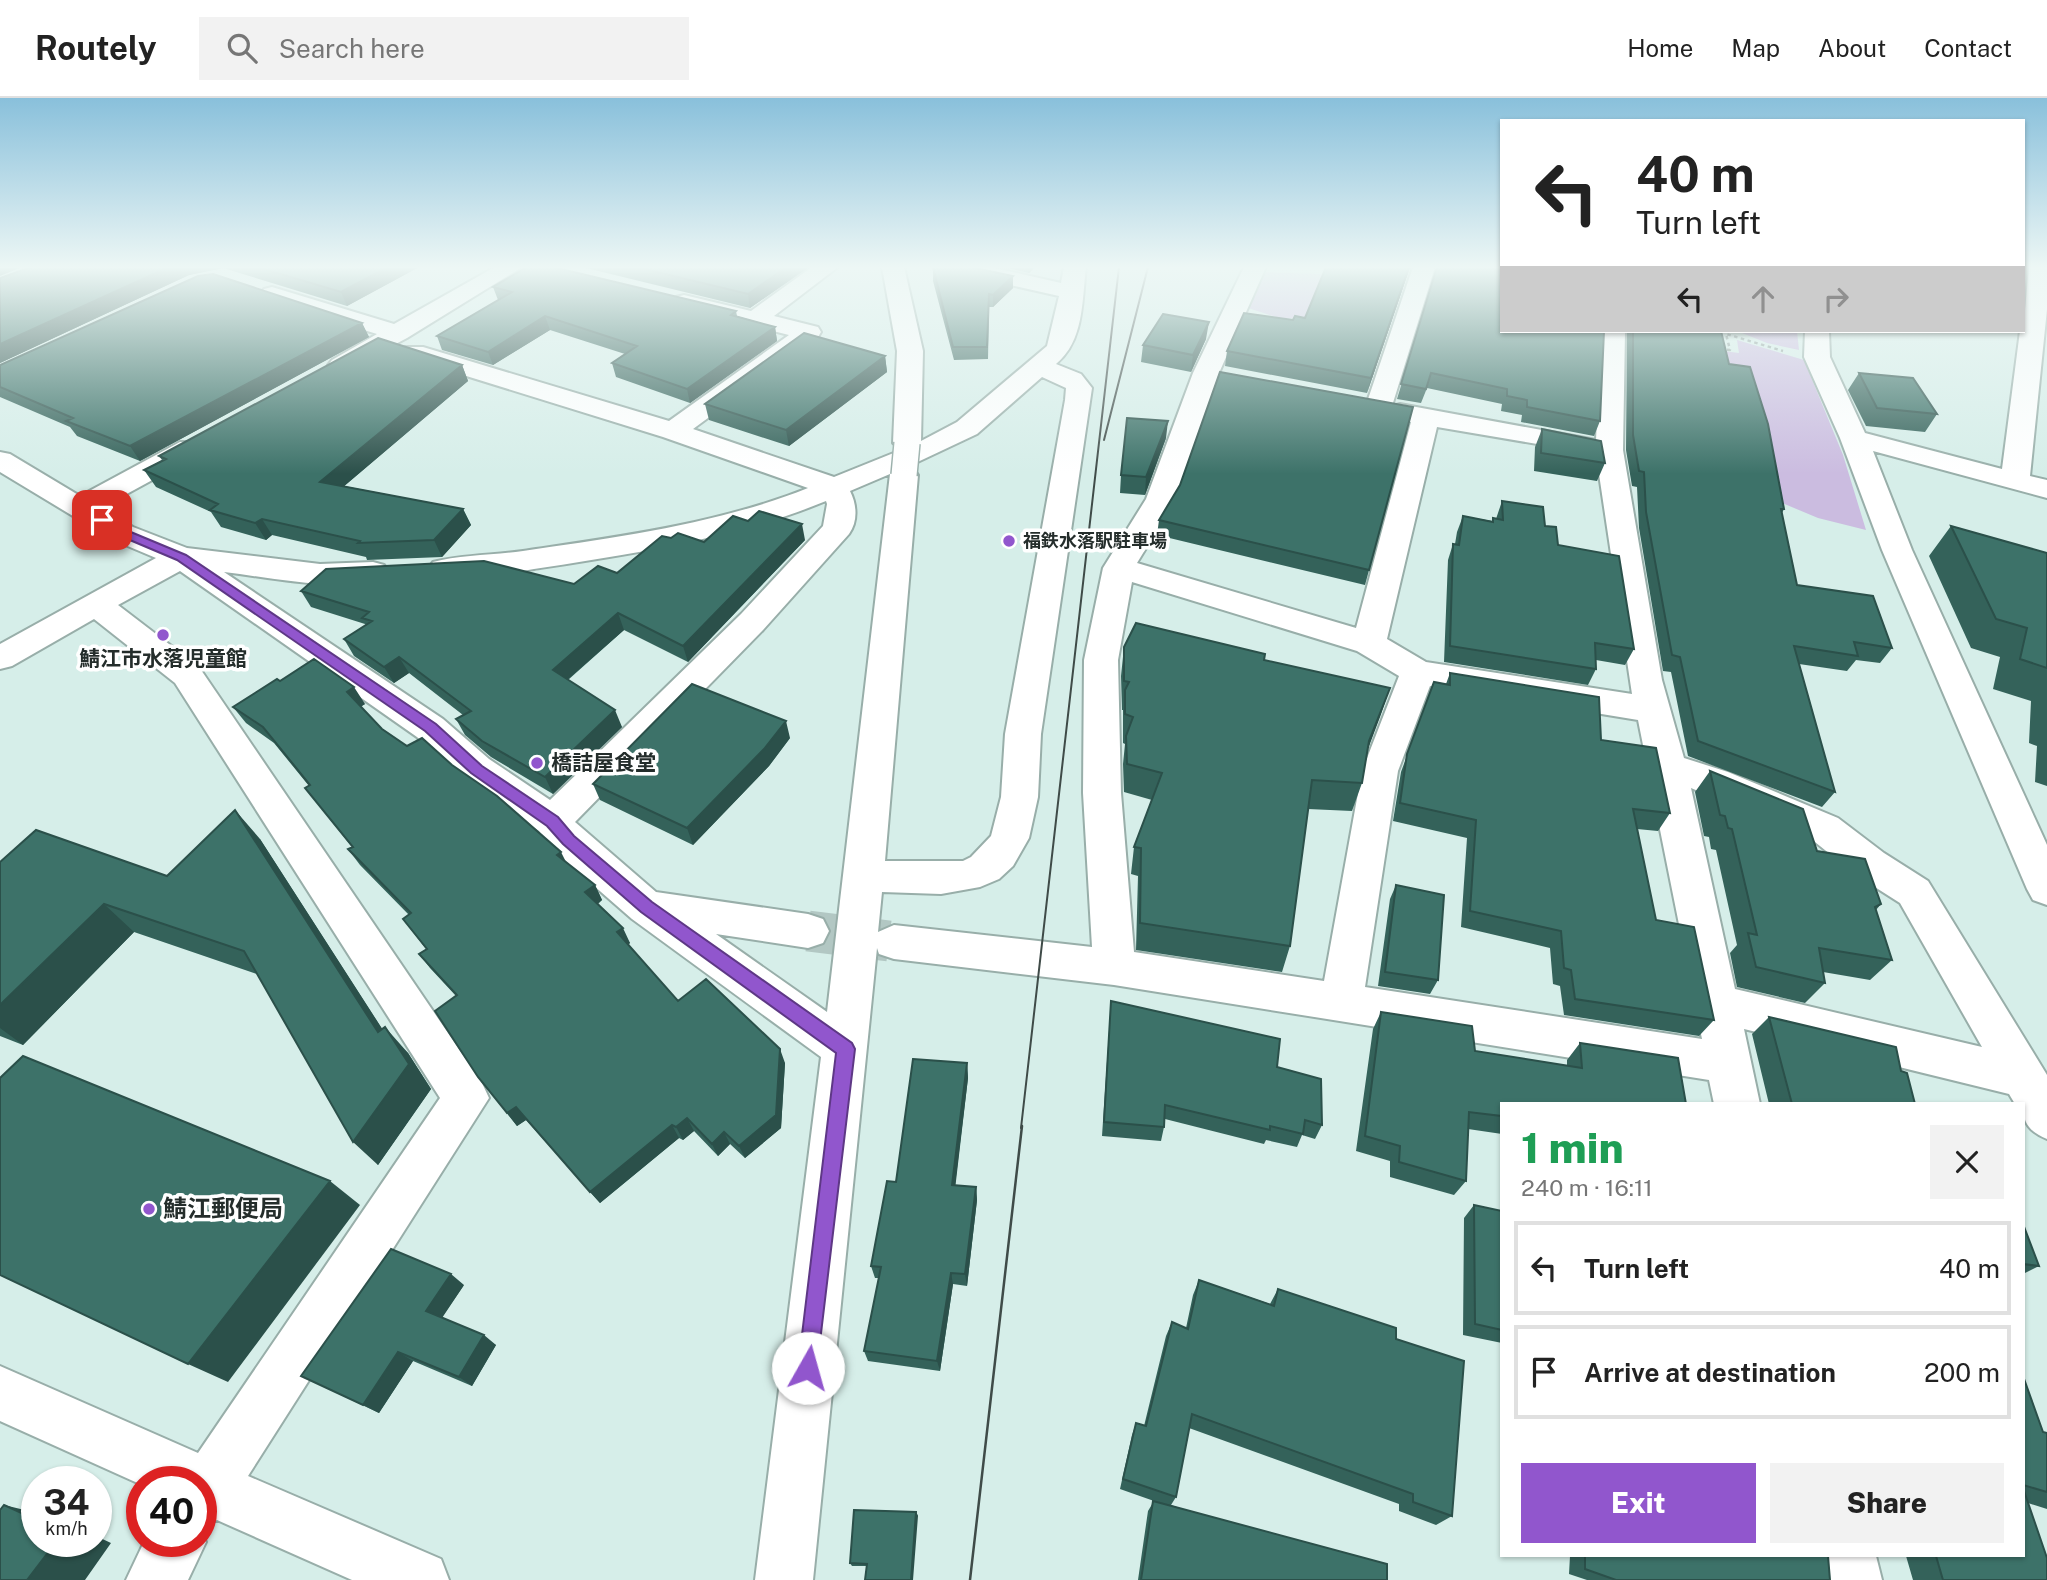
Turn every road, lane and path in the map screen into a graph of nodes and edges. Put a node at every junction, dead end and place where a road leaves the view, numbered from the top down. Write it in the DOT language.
graph roads {
  1 [pos="803,336"];
  2 [pos="907,336"];
  3 [pos="1063,336"];
  4 [pos="1232,336"];
  5 [pos="1401,336"];
  6 [pos="1620,336"];
  7 [pos="1727,336"];
  8 [pos="1734,336"];
  9 [pos="1815,336"];
  10 [pos="2032,336"];
  11 [pos="391,337"];
  12 [pos="1718,349"];
  13 [pos="1808,356"];
  14 [pos="1040,367"];
  15 [pos="324,375"];
  16 [pos="1352,403"];
  17 [pos="1378,408"];
  18 [pos="1426,417"];
  19 [pos="673,431"];
  20 [pos="216,434"];
  21 [pos="1854,438"];
  22 [pos="1609,450"];
  23 [pos="0,460"];
  24 [pos="2015,481"];
  25 [pos="834,487"];
  26 [pos="2047,489"];
  27 [pos="81,507"];
  28 [pos="181,557"];
  29 [pos="1119,568"];
  30 [pos="97,604"];
  31 [pos="1369,643"];
  32 [pos="0,658"];
  33 [pos="1418,672"];
  34 [pos="1653,710"];
  35 [pos="1668,768"];
  36 [pos="552,821"];
  37 [pos="864,876"];
  38 [pos="2047,889"];
  39 [pos="646,907"];
  40 [pos="808,930"];
  41 [pos="894,942"];
  42 [pos="1114,967"];
  43 [pos="1341,1004"];
  44 [pos="1718,1004"];
  45 [pos="845,1049"];
  46 [pos="2022,1077"];
  47 [pos="1734,1084"];
  48 [pos="2047,1117"];
  49 [pos="0,1393"];
  50 [pos="155,1466"];
  51 [pos="217,1466"];
  52 [pos="217,1494"];
  53 [pos="168,1557"];
  54 [pos="1847,1557"];
  55 [pos="155,1580"];
  56 [pos="420,1580"];
  57 [pos="784,1580"];
  58 [pos="1853,1580"];
  1 -- 19 [label="street"];
  2 -- 37 [label="street"];
  3 -- 14 [label="street"];
  4 -- 29 [label="street"];
  5 -- 17 [label="street"];
  6 -- 22 [label="street"];
  7 -- 12 [label="path"];
  8 -- 13 [label="path"];
  9 -- 13 [label="street"];
  10 -- 24 [label="street"];
  11 -- 15 [label="street"];
  11 -- 19 [label="street"];
  13 -- 21 [label="street"];
  14 -- 25 [label="street"];
  14 -- 37 [label="street"];
  16 -- 17 [label="street"];
  17 -- 18 [label="street"];
  18 -- 22 [label="street"];
  18 -- 31 [label="street"];
  19 -- 25 [label="street"];
  20 -- 27 [label="street"];
  21 -- 24 [label="street"];
  21 -- 38 [label="street"];
  22 -- 34 [label="street"];
  23 -- 27 [label="street"];
  24 -- 26 [label="street"];
  25 -- 28 [label="street"];
  25 -- 36 [label="street"];
  27 -- 28 [label="street"];
  28 -- 30 [label="street"];
  28 -- 36 [label="street"];
  29 -- 31 [label="street"];
  29 -- 42 [label="street"];
  30 -- 32 [label="street"];
  30 -- 51 [label="street"];
  31 -- 33 [label="street"];
  33 -- 34 [label="street"];
  33 -- 43 [label="street"];
  34 -- 35 [label="street"];
  35 -- 44 [label="street"];
  35 -- 46 [label="street"];
  36 -- 39 [label="street"];
  37 -- 45 [label="street"];
  39 -- 40 [label="street"];
  39 -- 45 [label="street"];
  41 -- 42 [label="street"];
  42 -- 43 [label="street"];
  43 -- 47 [label="street"];
  44 -- 46 [label="street"];
  44 -- 47 [label="street"];
  45 -- 57 [label="street"];
  46 -- 48 [label="street"];
  49 -- 50 [label="street"];
  52 -- 56 [label="street"];
  53 -- 55 [label="street"];
  54 -- 58 [label="street"];
}
